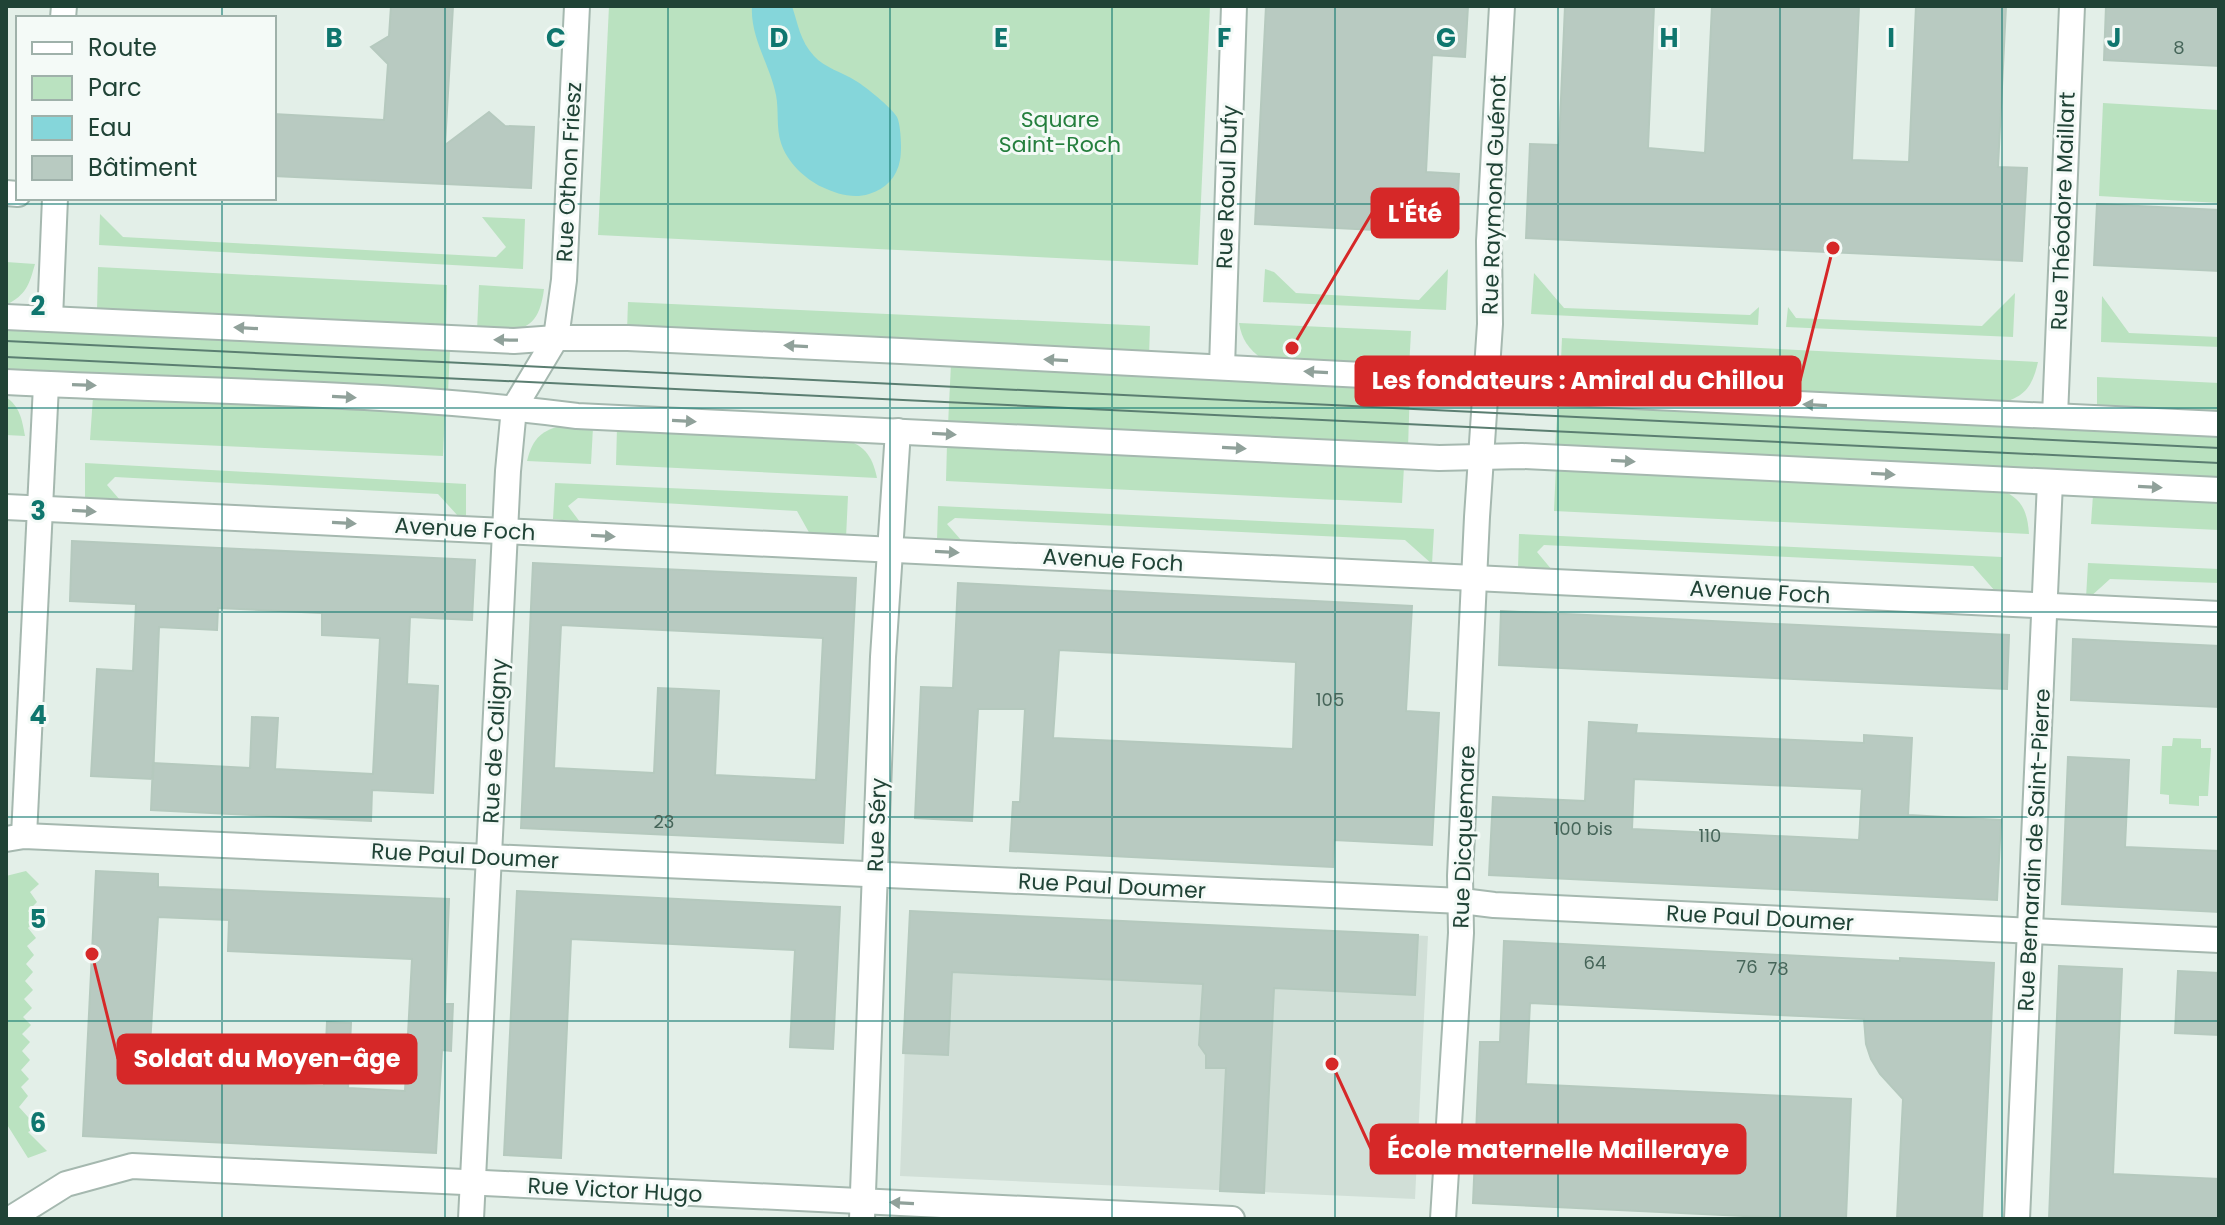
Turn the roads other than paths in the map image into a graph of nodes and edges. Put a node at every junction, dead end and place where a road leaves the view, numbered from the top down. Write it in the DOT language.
graph roads {
  1 [pos="577,6"];
  2 [pos="1234,6"];
  3 [pos="1502,6"];
  4 [pos="2072,6"];
  5 [pos="55,200"];
  6 [pos="6,317"];
  7 [pos="50,319"];
  8 [pos="556,338"];
  9 [pos="1222,367"];
  10 [pos="6,382"];
  11 [pos="46,385"];
  12 [pos="1485,385"];
  13 [pos="514,408"];
  14 [pos="2055,416"];
  15 [pos="2219,424"];
  16 [pos="898,431"];
  17 [pos="1482,456"];
  18 [pos="2050,482"];
  19 [pos="2219,490"];
  20 [pos="6,507"];
  21 [pos="41,509"];
  22 [pos="506,531"];
  23 [pos="891,550"];
  24 [pos="1475,578"];
  25 [pos="2045,606"];
  26 [pos="2219,614"];
  27 [pos="16,793"];
  28 [pos="15,837"];
  29 [pos="489,857"];
  30 [pos="875,875"];
  31 [pos="1462,901"];
  32 [pos="2031,931"];
  33 [pos="2219,940"];
  34 [pos="473,1183"];
  35 [pos="862,1210"];
  36 [pos="10,1219"];
  37 [pos="471,1219"];
  38 [pos="1232,1219"];
  39 [pos="1443,1219"];
  40 [pos="2017,1219"];
  1 -- 8 [label="street, Rue Othon Friesz"];
  2 -- 9 [label="street, Rue Raoul Dufy"];
  3 -- 12 [label="street, Rue Raymond Guénot"];
  4 -- 14 [label="street, Rue Théodore Maillart"];
  5 -- 7 [label="street"];
  6 -- 7 [label="street"];
  8 -- 7 [label="street, one-way"];
  9 -- 8 [label="street, one-way"];
  8 -- 13 [label="street"];
  12 -- 9 [label="street, one-way"];
  10 -- 11 [label="street"];
  11 -- 13 [label="street, one-way"];
  11 -- 21 [label="street"];
  14 -- 12 [label="street, one-way"];
  12 -- 17 [label="street"];
  13 -- 16 [label="street, one-way"];
  13 -- 22 [label="street, Rue de Caligny"];
  14 -- 15 [label="street"];
  16 -- 17 [label="street, one-way"];
  16 -- 23 [label="street, Rue Séry"];
  17 -- 18 [label="street, one-way"];
  17 -- 24 [label="street, Rue Dicquemare"];
  18 -- 19 [label="street, one-way"];
  18 -- 25 [label="street, Rue Bernardin de Saint-Pierre"];
  20 -- 21 [label="street, Avenue Foch"];
  21 -- 22 [label="street, Avenue Foch, one-way"];
  21 -- 27 [label="street"];
  22 -- 23 [label="street, Avenue Foch, one-way"];
  22 -- 29 [label="street, Rue de Caligny"];
  23 -- 24 [label="street, Avenue Foch, one-way"];
  23 -- 30 [label="street, Rue Séry"];
  24 -- 25 [label="street, Avenue Foch"];
  24 -- 31 [label="street, Rue Dicquemare"];
  25 -- 26 [label="street, Avenue Foch"];
  25 -- 32 [label="street, Rue Bernardin de Saint-Pierre"];
  27 -- 28 [label="street"];
  28 -- 29 [label="street, Rue Paul Doumer"];
  29 -- 30 [label="street, Rue Paul Doumer"];
  29 -- 34 [label="street, Rue de Caligny"];
  30 -- 31 [label="street, Rue Paul Doumer"];
  30 -- 35 [label="street, Rue Séry"];
  31 -- 32 [label="street, Rue Paul Doumer"];
  31 -- 39 [label="street, Rue Dicquemare"];
  32 -- 33 [label="street, Rue Paul Doumer"];
  32 -- 40 [label="street, Rue Bernardin de Saint-Pierre"];
  34 -- 35 [label="street, Rue Victor Hugo"];
  34 -- 36 [label="street, Rue Victor Hugo"];
  34 -- 37 [label="street, Rue de Caligny"];
  38 -- 35 [label="street, Rue Victor Hugo, one-way"];
}
